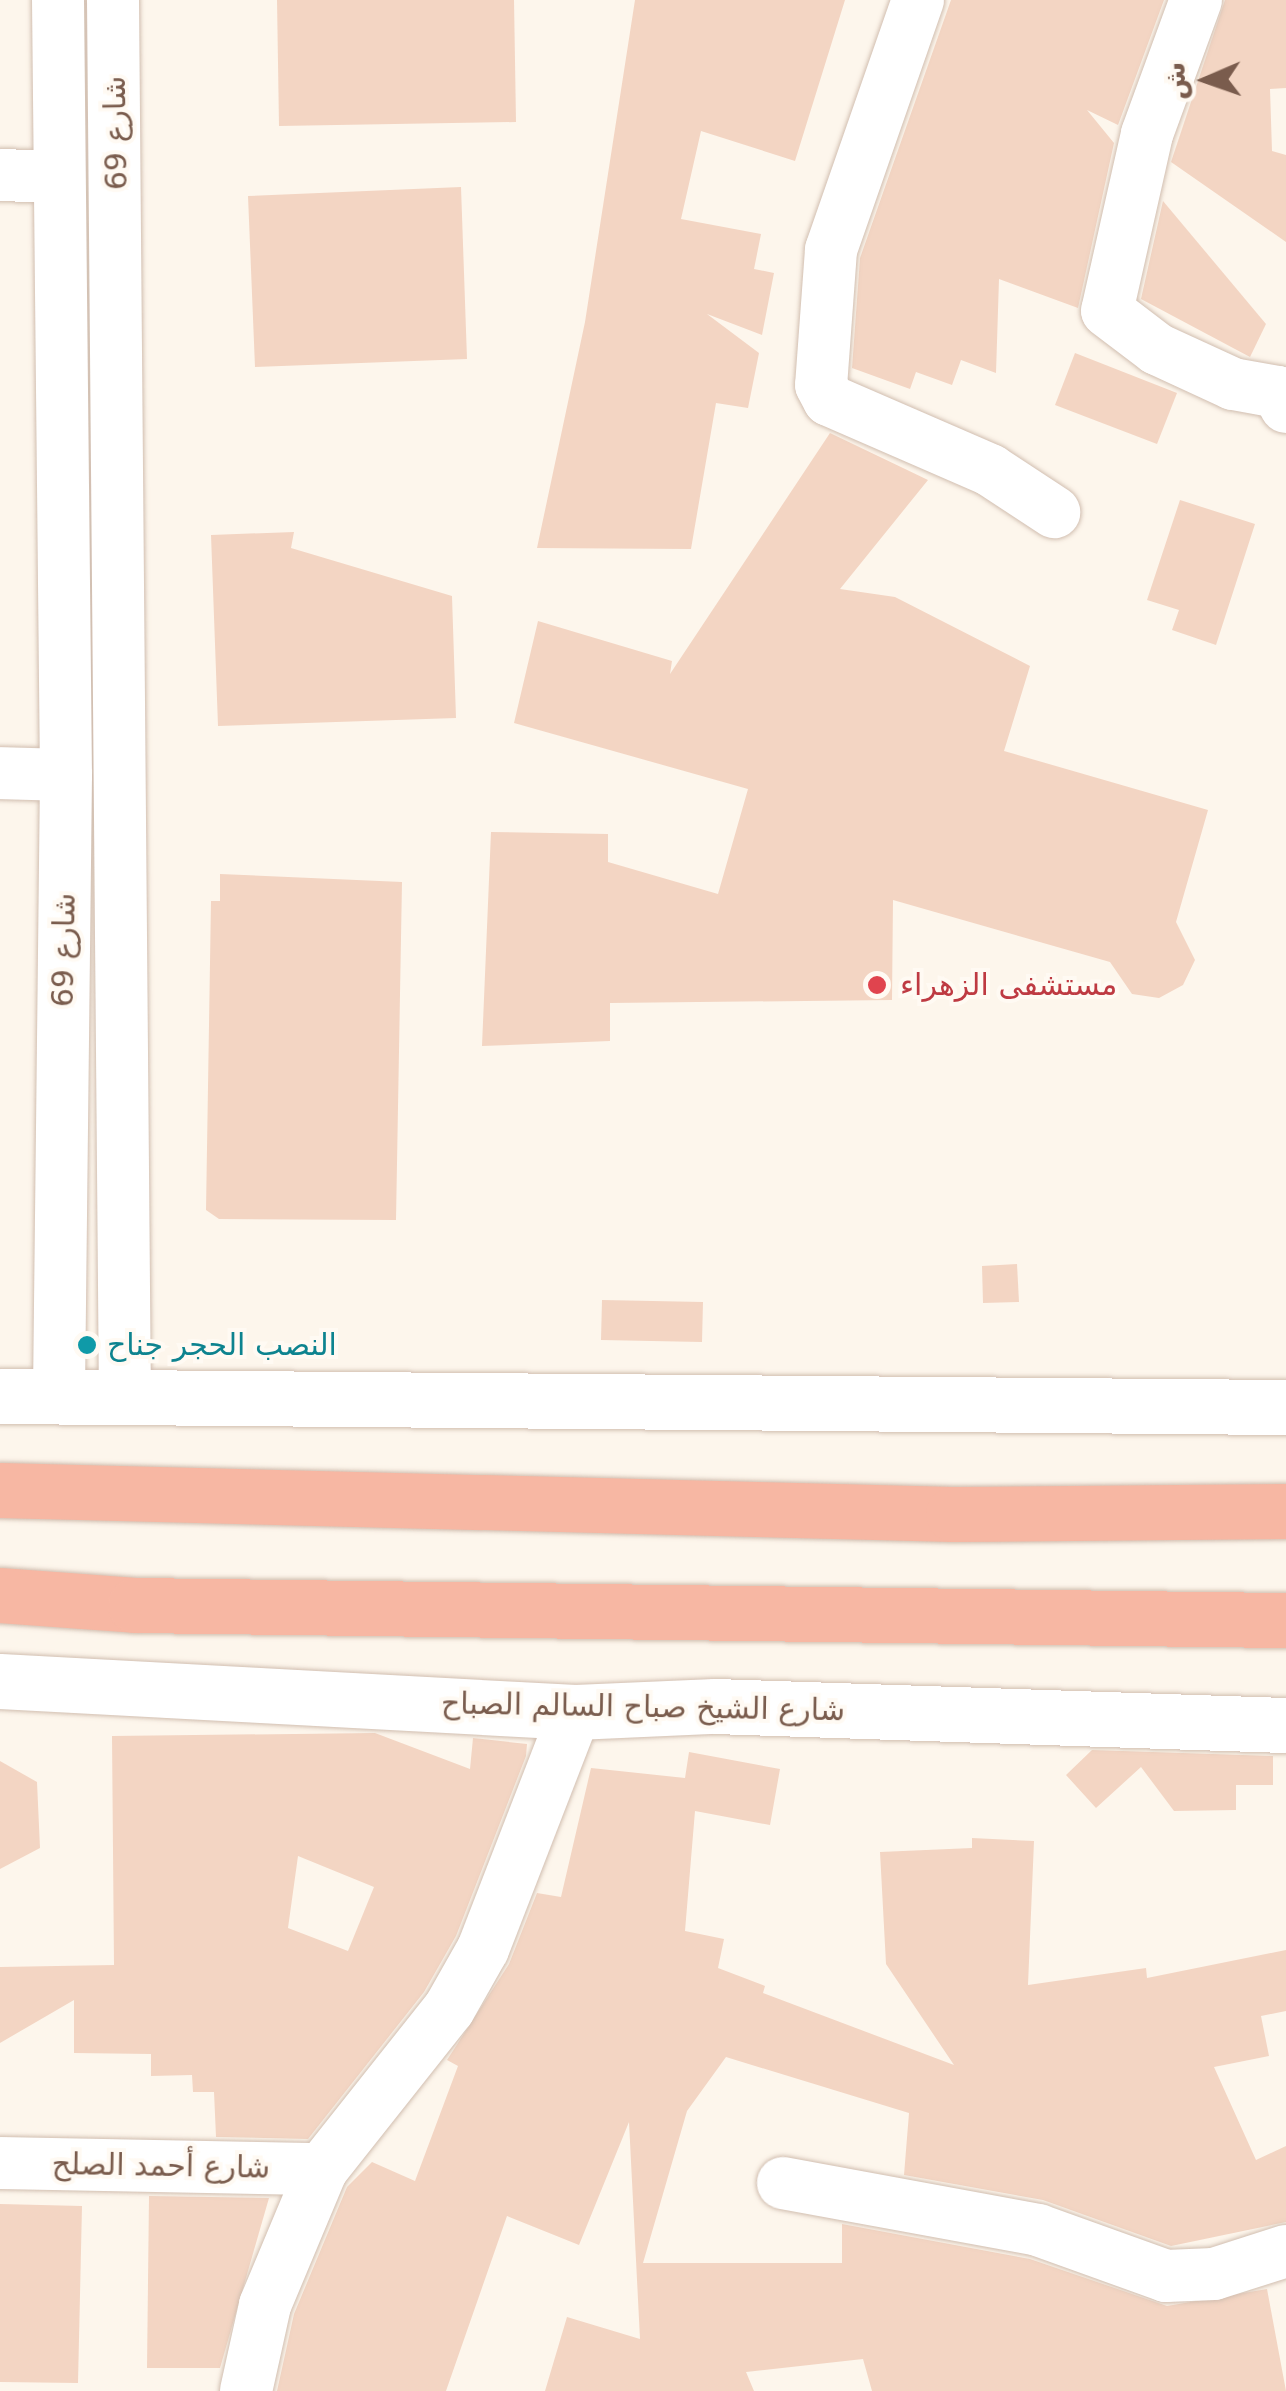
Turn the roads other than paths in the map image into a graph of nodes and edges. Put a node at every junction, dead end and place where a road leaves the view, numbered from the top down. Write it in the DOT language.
graph roads {
  1 [pos="58,0"];
  2 [pos="113,0"];
  3 [pos="918,0"];
  4 [pos="1196,0"];
  5 [pos="0,175"];
  6 [pos="59,177"];
  7 [pos="1286,407"];
  8 [pos="66,505"];
  9 [pos="124,506"];
  10 [pos="1054,512"];
  11 [pos="0,773"];
  12 [pos="66,775"];
  13 [pos="124,1395"];
  14 [pos="0,1396"];
  15 [pos="59,1396"];
  16 [pos="1286,1407"];
  17 [pos="0,1468"];
  18 [pos="0,1490"];
  19 [pos="79,1492"];
  20 [pos="1286,1498"];
  21 [pos="1221,1510"];
  22 [pos="1286,1510"];
  23 [pos="0,1595"];
  24 [pos="135,1605"];
  25 [pos="1217,1617"];
  26 [pos="1286,1620"];
  27 [pos="0,1626"];
  28 [pos="1286,1630"];
  29 [pos="0,1681"];
  30 [pos="575,1712"];
  31 [pos="1286,1724"];
  32 [pos="0,2163"];
  33 [pos="322,2169"];
  34 [pos="783,2184"];
  35 [pos="1286,2251"];
  36 [pos="246,2391"];
  1 -- 6 [label="street, شارع 69"];
  2 -- 9 [label="street, شارع 69"];
  3 -- 10 [label="street"];
  4 -- 7 [label="street"];
  5 -- 6 [label="street"];
  6 -- 8 [label="street, شارع 69"];
  8 -- 9 [label="street"];
  8 -- 12 [label="street, شارع 69"];
  9 -- 13 [label="street, شارع 69"];
  11 -- 12 [label="street"];
  12 -- 15 [label="street, شارع 69"];
  13 -- 15 [label="street"];
  13 -- 16 [label="street"];
  14 -- 15 [label="street"];
  17 -- 19 [label="highway"];
  18 -- 19 [label="highway"];
  19 -- 21 [label="highway"];
  20 -- 21 [label="highway"];
  21 -- 22 [label="highway"];
  23 -- 24 [label="highway"];
  24 -- 25 [label="highway"];
  24 -- 27 [label="highway"];
  25 -- 26 [label="highway"];
  25 -- 28 [label="highway"];
  29 -- 30 [label="street, شارع الشيخ صباح السالم الصباح"];
  30 -- 31 [label="street, شارع الشيخ صباح السالم الصباح"];
  30 -- 33 [label="street"];
  32 -- 33 [label="street, شارع أحمد الصلح"];
  33 -- 36 [label="street"];
  34 -- 35 [label="street"];
}
